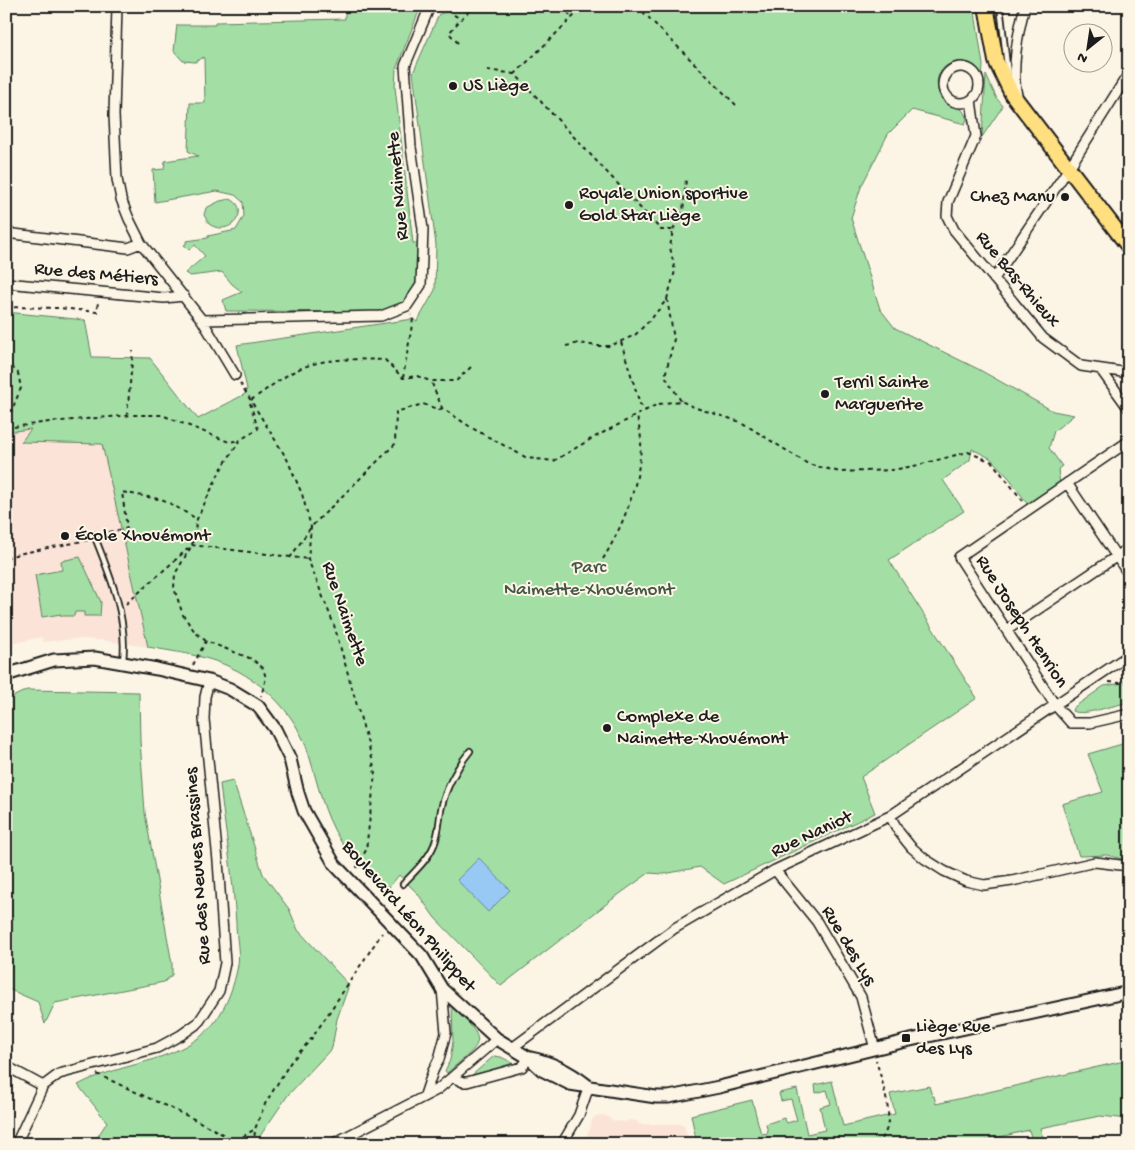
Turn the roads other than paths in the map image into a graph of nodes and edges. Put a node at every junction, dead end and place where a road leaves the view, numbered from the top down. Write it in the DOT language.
graph roads {
  1 [pos="117,6"];
  2 [pos="430,6"];
  3 [pos="986,6"];
  4 [pos="1000,6"];
  5 [pos="1026,6"];
  6 [pos="1129,74"];
  7 [pos="1012,94"];
  8 [pos="971,100"];
  9 [pos="1020,106"];
  10 [pos="1069,168"];
  11 [pos="6,233"];
  12 [pos="141,243"];
  13 [pos="1129,247"];
  14 [pos="994,279"];
  15 [pos="6,283"];
  16 [pos="184,296"];
  17 [pos="202,320"];
  18 [pos="1101,370"];
  19 [pos="1129,373"];
  20 [pos="235,375"];
  21 [pos="1129,409"];
  22 [pos="1129,441"];
  23 [pos="1067,484"];
  24 [pos="95,537"];
  25 [pos="1129,548"];
  26 [pos="1116,557"];
  27 [pos="1129,575"];
  28 [pos="1007,630"];
  29 [pos="1129,655"];
  30 [pos="123,663"];
  31 [pos="6,675"];
  32 [pos="209,681"];
  33 [pos="1055,704"];
  34 [pos="1129,714"];
  35 [pos="470,751"];
  36 [pos="890,816"];
  37 [pos="1129,866"];
  38 [pos="775,870"];
  39 [pos="403,884"];
  40 [pos="442,989"];
  41 [pos="1129,992"];
  42 [pos="498,1039"];
  43 [pos="512,1048"];
  44 [pos="874,1049"];
  45 [pos="528,1058"];
  46 [pos="6,1066"];
  47 [pos="452,1077"];
  48 [pos="43,1086"];
  49 [pos="589,1086"];
  50 [pos="426,1095"];
  51 [pos="16,1144"];
  52 [pos="332,1144"];
  53 [pos="562,1144"];
  1 -- 12 [label="street"];
  2 -- 17 [label="street, Rue Naimette"];
  3 -- 7 [label="main road"];
  4 -- 7 [label="lane"];
  5 -- 9 [label="street"];
  6 -- 10 [label="street"];
  7 -- 9 [label="main road"];
  8 -- 8 [label="street, Rue Bas-Rhieux"];
  8 -- 14 [label="street, Rue Bas-Rhieux"];
  9 -- 10 [label="main road"];
  10 -- 13 [label="main road"];
  10 -- 14 [label="street"];
  11 -- 12 [label="street"];
  12 -- 16 [label="street"];
  14 -- 18 [label="street, Rue Bas-Rhieux"];
  15 -- 16 [label="street, Rue des Métiers"];
  16 -- 17 [label="street"];
  17 -- 20 [label="street"];
  18 -- 19 [label="street, Rue Bas-Rhieux"];
  18 -- 21 [label="street"];
  22 -- 23 [label="street"];
  23 -- 26 [label="street"];
  23 -- 28 [label="street, Rue Joseph Henrion"];
  24 -- 30 [label="lane"];
  25 -- 26 [label="street"];
  26 -- 27 [label="street"];
  26 -- 28 [label="street"];
  28 -- 33 [label="street, Rue Joseph Henrion"];
  29 -- 33 [label="street, Rue Naniot"];
  30 -- 31 [label="street, Boulevard Léon Philippet"];
  30 -- 32 [label="street, Boulevard Léon Philippet"];
  32 -- 40 [label="street, Boulevard Léon Philippet"];
  32 -- 48 [label="street, Rue des Neuves Brassines"];
  33 -- 34 [label="street, Rue Joseph Henrion"];
  33 -- 36 [label="street, Rue Naniot"];
  35 -- 39 [label="lane"];
  36 -- 37 [label="street"];
  36 -- 38 [label="street, Rue Naniot"];
  38 -- 43 [label="street, Rue Naniot"];
  38 -- 44 [label="street, Rue des Lys"];
  40 -- 42 [label="street, Boulevard Léon Philippet"];
  40 -- 50 [label="street"];
  41 -- 44 [label="street, Boulevard Léon Philippet"];
  42 -- 43 [label="street, Boulevard Léon Philippet"];
  42 -- 47 [label="street"];
  43 -- 45 [label="street, Boulevard Léon Philippet"];
  44 -- 49 [label="street, Boulevard Léon Philippet"];
  45 -- 47 [label="street"];
  45 -- 49 [label="street, Boulevard Léon Philippet"];
  46 -- 48 [label="street"];
  47 -- 50 [label="street"];
  48 -- 51 [label="street"];
  49 -- 53 [label="street"];
  50 -- 52 [label="street"];
}
